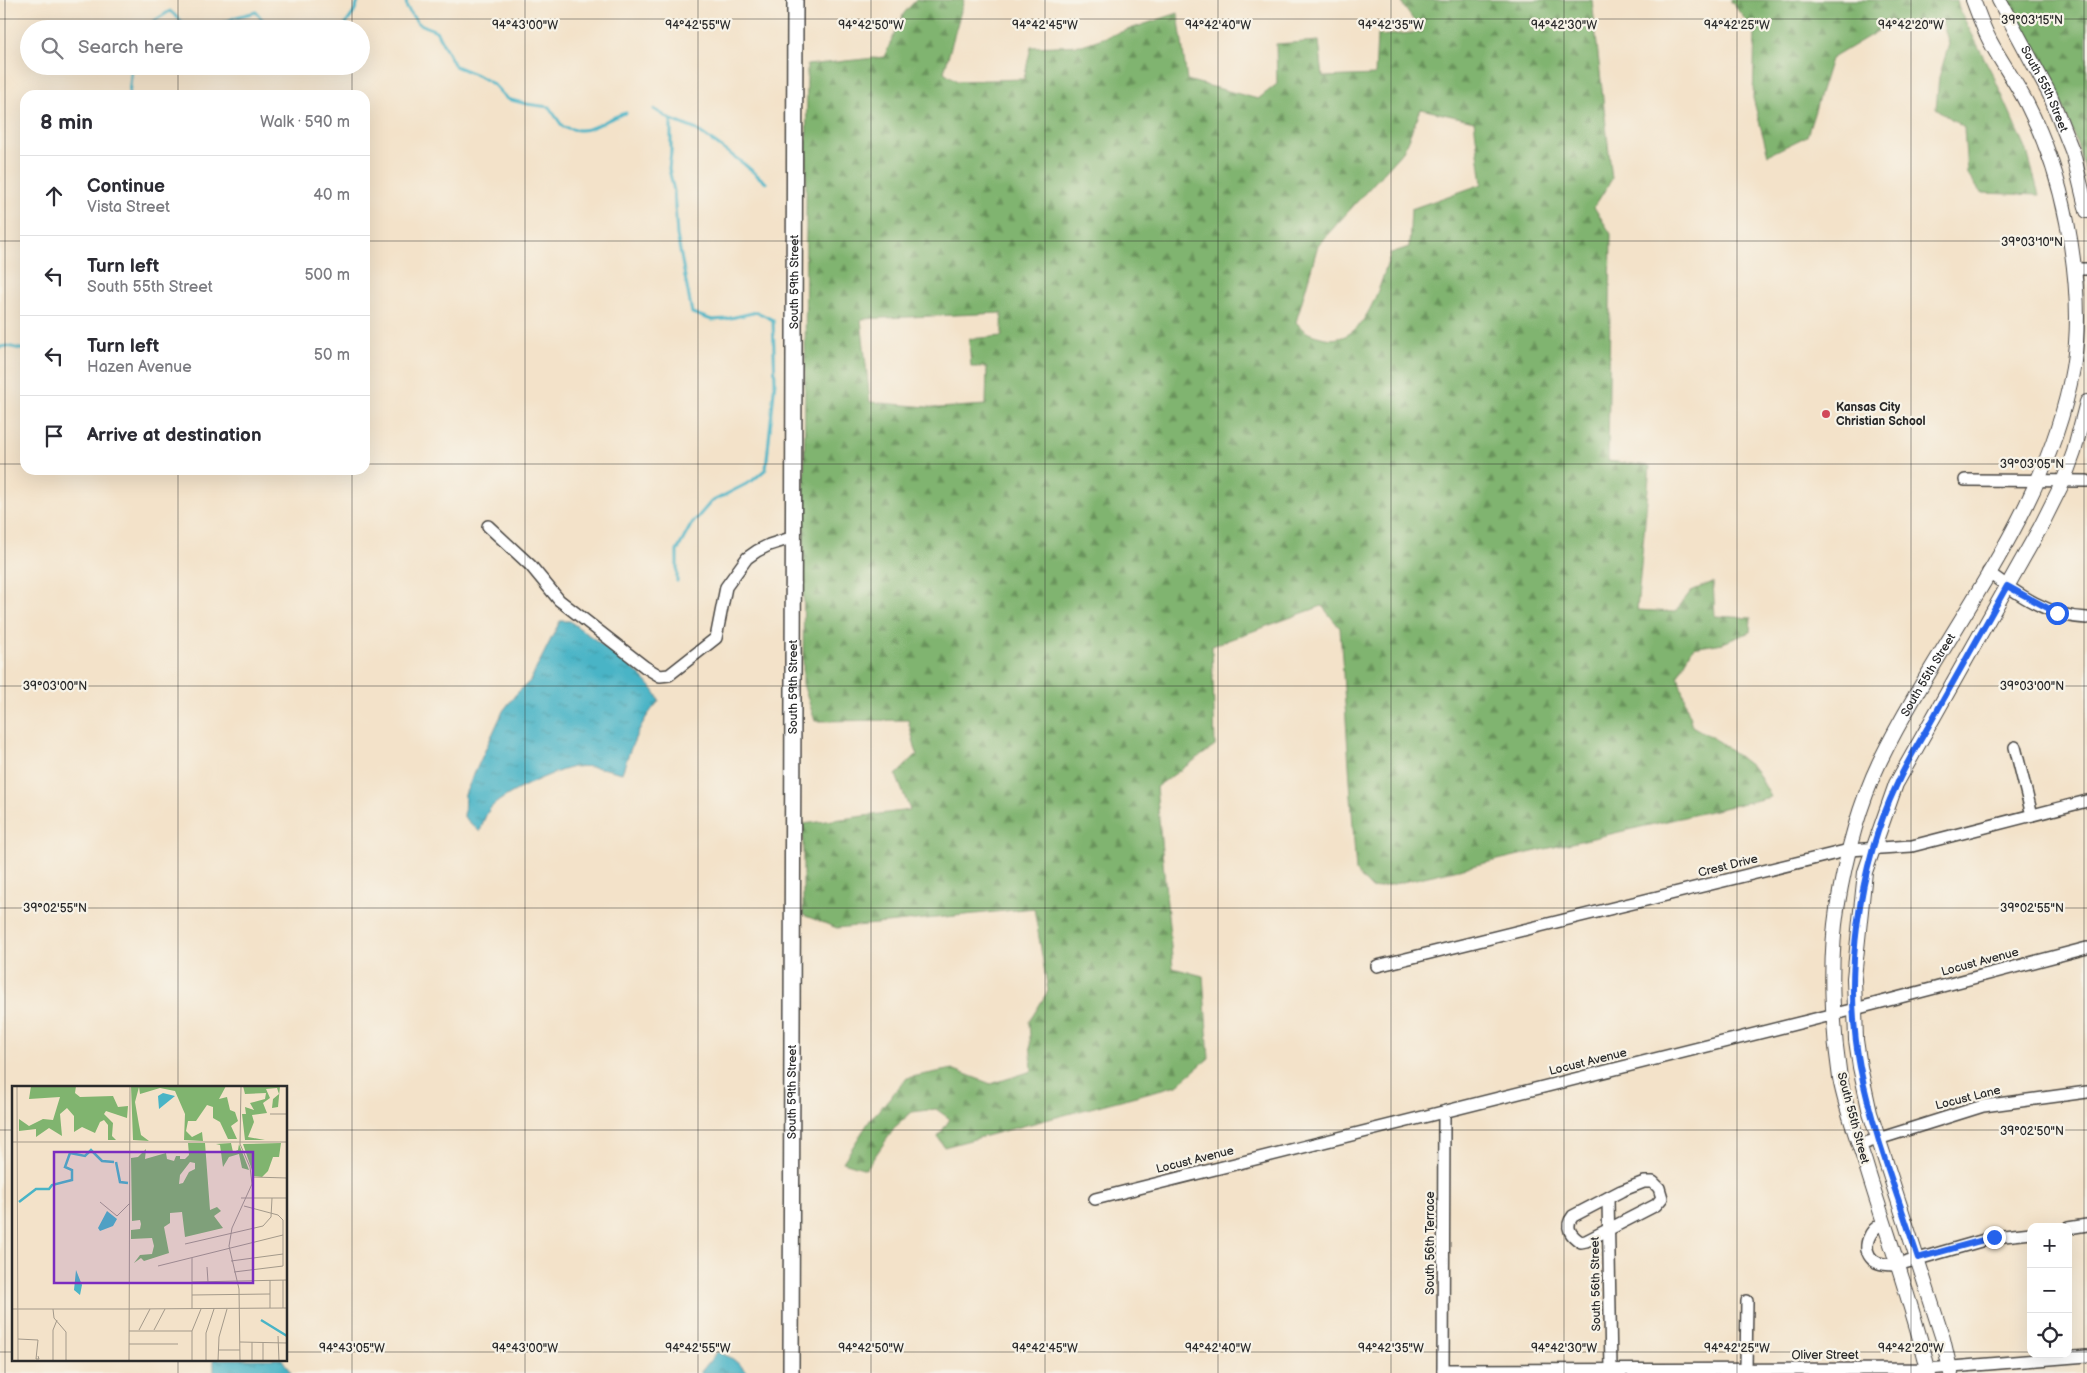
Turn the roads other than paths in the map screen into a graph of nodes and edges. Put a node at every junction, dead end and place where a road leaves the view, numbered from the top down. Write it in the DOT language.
graph roads {
  1 [pos="795,0"];
  2 [pos="1972,0"];
  3 [pos="1999,0"];
  4 [pos="2087,211"];
  5 [pos="2081,269"];
  6 [pos="2087,402"];
  7 [pos="1966,480"];
  8 [pos="2038,482"];
  9 [pos="2063,482"];
  10 [pos="2087,482"];
  11 [pos="488,526"];
  12 [pos="794,537"];
  13 [pos="1988,572"];
  14 [pos="2007,586"];
  15 [pos="2087,618"];
  16 [pos="2015,747"];
  17 [pos="2087,801"];
  18 [pos="2032,815"];
  19 [pos="1872,849"];
  20 [pos="1849,850"];
  21 [pos="2087,948"];
  22 [pos="1377,966"];
  23 [pos="1855,1009"];
  24 [pos="1834,1014"];
  25 [pos="2087,1092"];
  26 [pos="1444,1113"];
  27 [pos="1879,1138"];
  28 [pos="1859,1145"];
  29 [pos="1608,1198"];
  30 [pos="1095,1200"];
  31 [pos="1884,1223"];
  32 [pos="2087,1226"];
  33 [pos="2072,1228"];
  34 [pos="1609,1229"];
  35 [pos="2027,1233"];
  36 [pos="1918,1258"];
  37 [pos="1897,1265"];
  38 [pos="1747,1301"];
  39 [pos="2087,1356"];
  40 [pos="1746,1368"];
  41 [pos="1611,1369"];
  42 [pos="1950,1370"];
  43 [pos="1443,1371"];
  44 [pos="1929,1371"];
  45 [pos="791,1373"];
  1 -- 12 [label="main road, South 59th Street"];
  2 -- 5 [label="street, South 55th Street"];
  3 -- 4 [label="street, South 55th Street"];
  5 -- 8 [label="street, South 55th Street"];
  6 -- 9 [label="street, South 55th Street"];
  7 -- 8 [label="street"];
  8 -- 9 [label="street"];
  8 -- 13 [label="street, South 55th Street"];
  9 -- 10 [label="street"];
  9 -- 14 [label="street, South 55th Street"];
  11 -- 12 [label="street"];
  12 -- 45 [label="main road, South 59th Street"];
  13 -- 14 [label="street"];
  13 -- 20 [label="street, South 55th Street"];
  14 -- 15 [label="street"];
  14 -- 19 [label="street, South 55th Street"];
  16 -- 18 [label="street"];
  17 -- 18 [label="street, Crest Drive"];
  18 -- 19 [label="street, Crest Drive"];
  19 -- 20 [label="street, Crest Drive"];
  19 -- 23 [label="street, South 55th Street"];
  20 -- 22 [label="street, Crest Drive"];
  20 -- 24 [label="street, South 55th Street"];
  21 -- 23 [label="street, Locust Avenue"];
  23 -- 24 [label="street, Locust Avenue"];
  23 -- 27 [label="street, South 55th Street"];
  24 -- 26 [label="street, Locust Avenue"];
  24 -- 28 [label="street, South 55th Street"];
  25 -- 27 [label="street, Locust Lane"];
  26 -- 30 [label="street, Locust Avenue"];
  26 -- 43 [label="street, South 56th Terrace"];
  27 -- 28 [label="street, Locust Lane"];
  27 -- 36 [label="street, South 55th Street"];
  28 -- 31 [label="street, South 55th Street"];
  29 -- 34 [label="street, South 56th Street"];
  29 -- 34 [label="street, South 56th Street"];
  29 -- 34 [label="street, South 56th Street"];
  31 -- 37 [label="street, South 55th Street"];
  31 -- 37 [label="street"];
  32 -- 33 [label="street"];
  34 -- 41 [label="street, South 56th Street"];
  35 -- 36 [label="street"];
  36 -- 37 [label="street"];
  36 -- 42 [label="street, South 55th Street"];
  37 -- 44 [label="street, South 55th Street"];
  38 -- 40 [label="street"];
  39 -- 42 [label="street, Oliver Street"];
  40 -- 41 [label="street, Oliver Street"];
  40 -- 44 [label="street, Oliver Street"];
  41 -- 43 [label="street, Oliver Street"];
  42 -- 44 [label="street, Oliver Street"];
}
